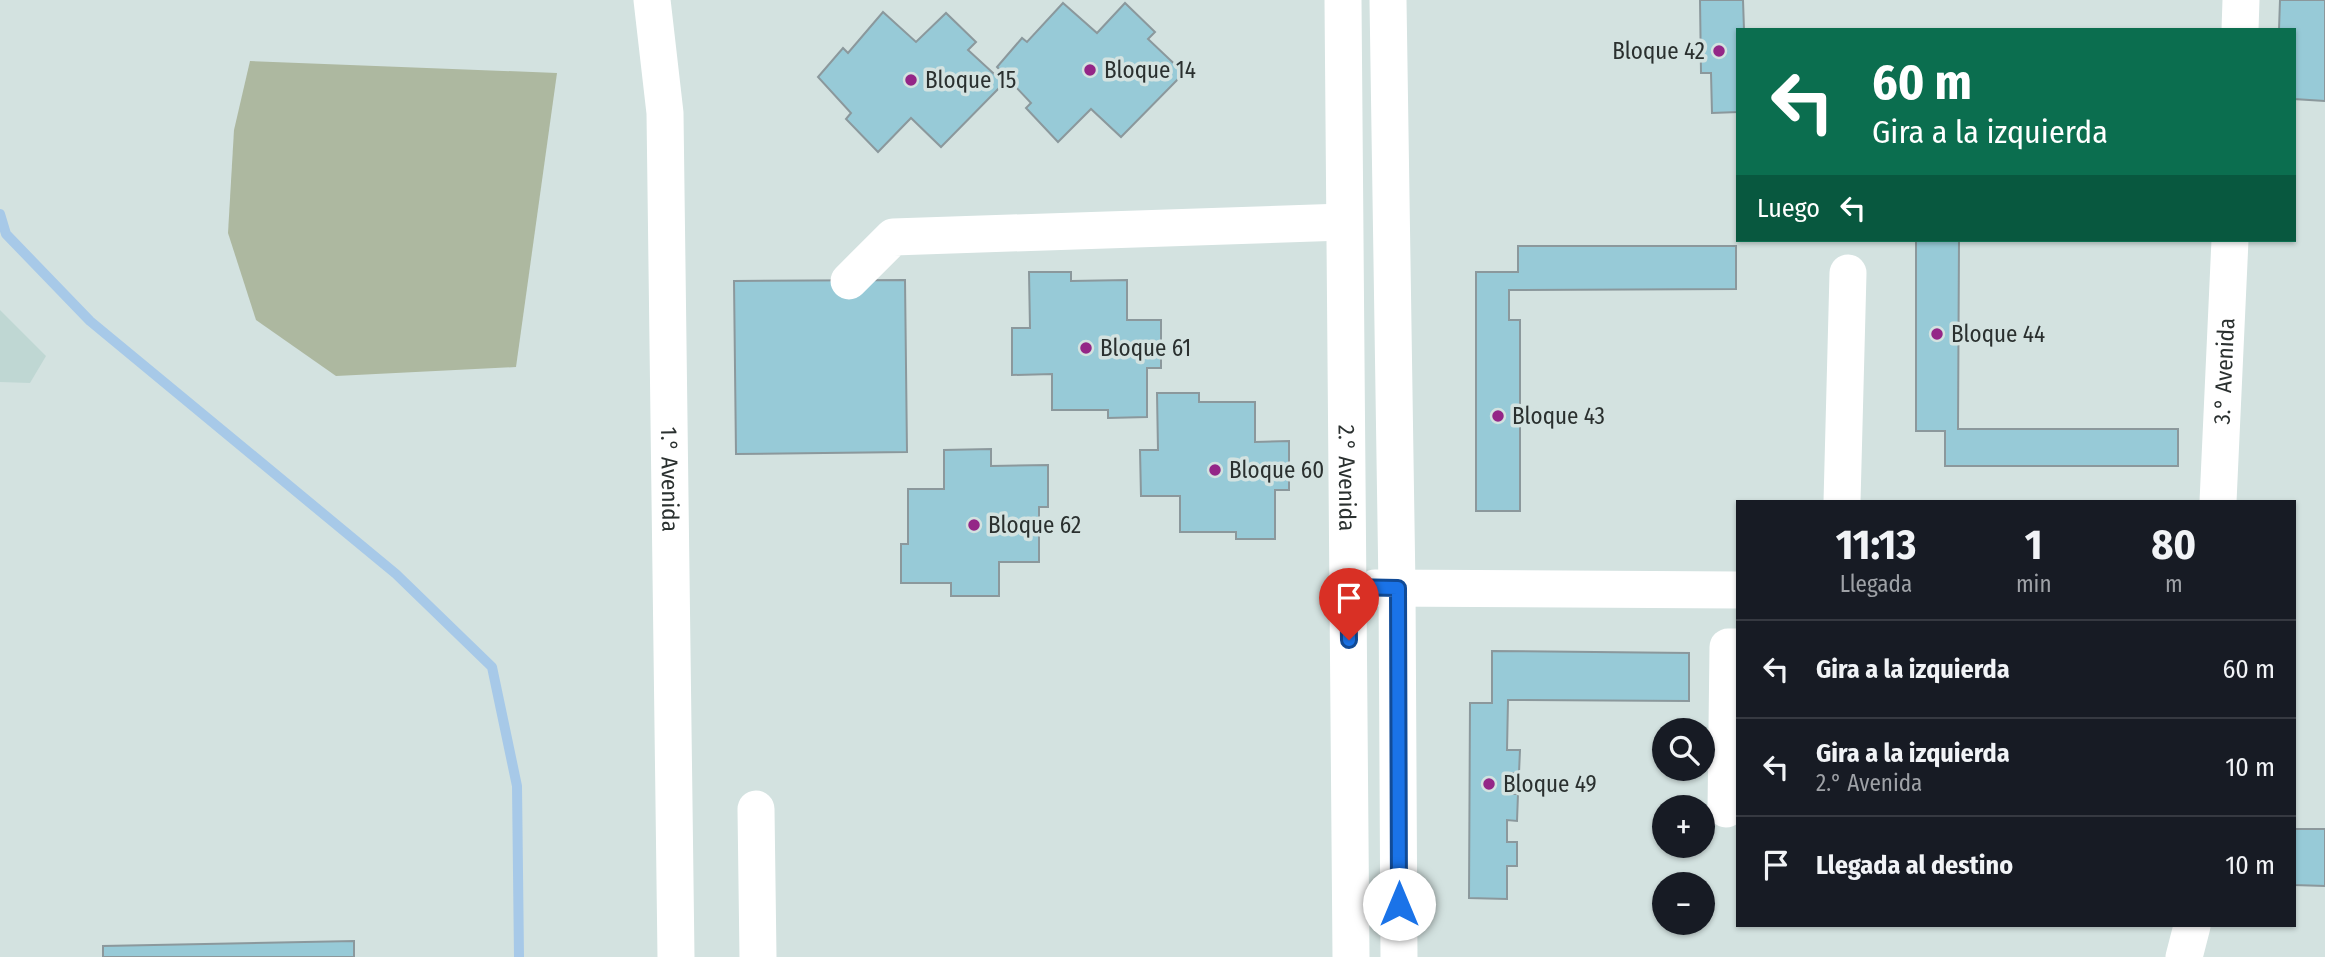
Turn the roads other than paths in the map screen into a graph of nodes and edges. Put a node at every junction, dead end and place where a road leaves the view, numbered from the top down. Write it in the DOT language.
graph roads {
  1 [pos="652,0"];
  2 [pos="1343,0"];
  3 [pos="1388,0"];
  4 [pos="2241,0"];
  5 [pos="2240,28"];
  6 [pos="1344,222"];
  7 [pos="2230,242"];
  8 [pos="1848,273"];
  9 [pos="849,281"];
  10 [pos="1842,500"];
  11 [pos="2218,500"];
  12 [pos="1348,587"];
  13 [pos="1398,588"];
  14 [pos="1736,590"];
  15 [pos="1736,647"];
  16 [pos="756,808"];
  17 [pos="1726,809"];
  18 [pos="2192,927"];
  19 [pos="1343,956"];
  20 [pos="676,957"];
  21 [pos="758,957"];
  22 [pos="1399,957"];
  23 [pos="2184,957"];
  1 -- 20 [label="street, 1.° Avenida"];
  2 -- 6 [label="street, 2.° Avenida"];
  3 -- 13 [label="street"];
  4 -- 5 [label="street"];
  6 -- 9 [label="street"];
  6 -- 12 [label="street, 2.° Avenida"];
  7 -- 11 [label="street, 3.° Avenida"];
  8 -- 10 [label="street"];
  12 -- 13 [label="street"];
  12 -- 19 [label="street, 2.° Avenida"];
  13 -- 14 [label="street"];
  13 -- 22 [label="street"];
  15 -- 17 [label="street"];
  16 -- 21 [label="street"];
  18 -- 23 [label="street"];
}
